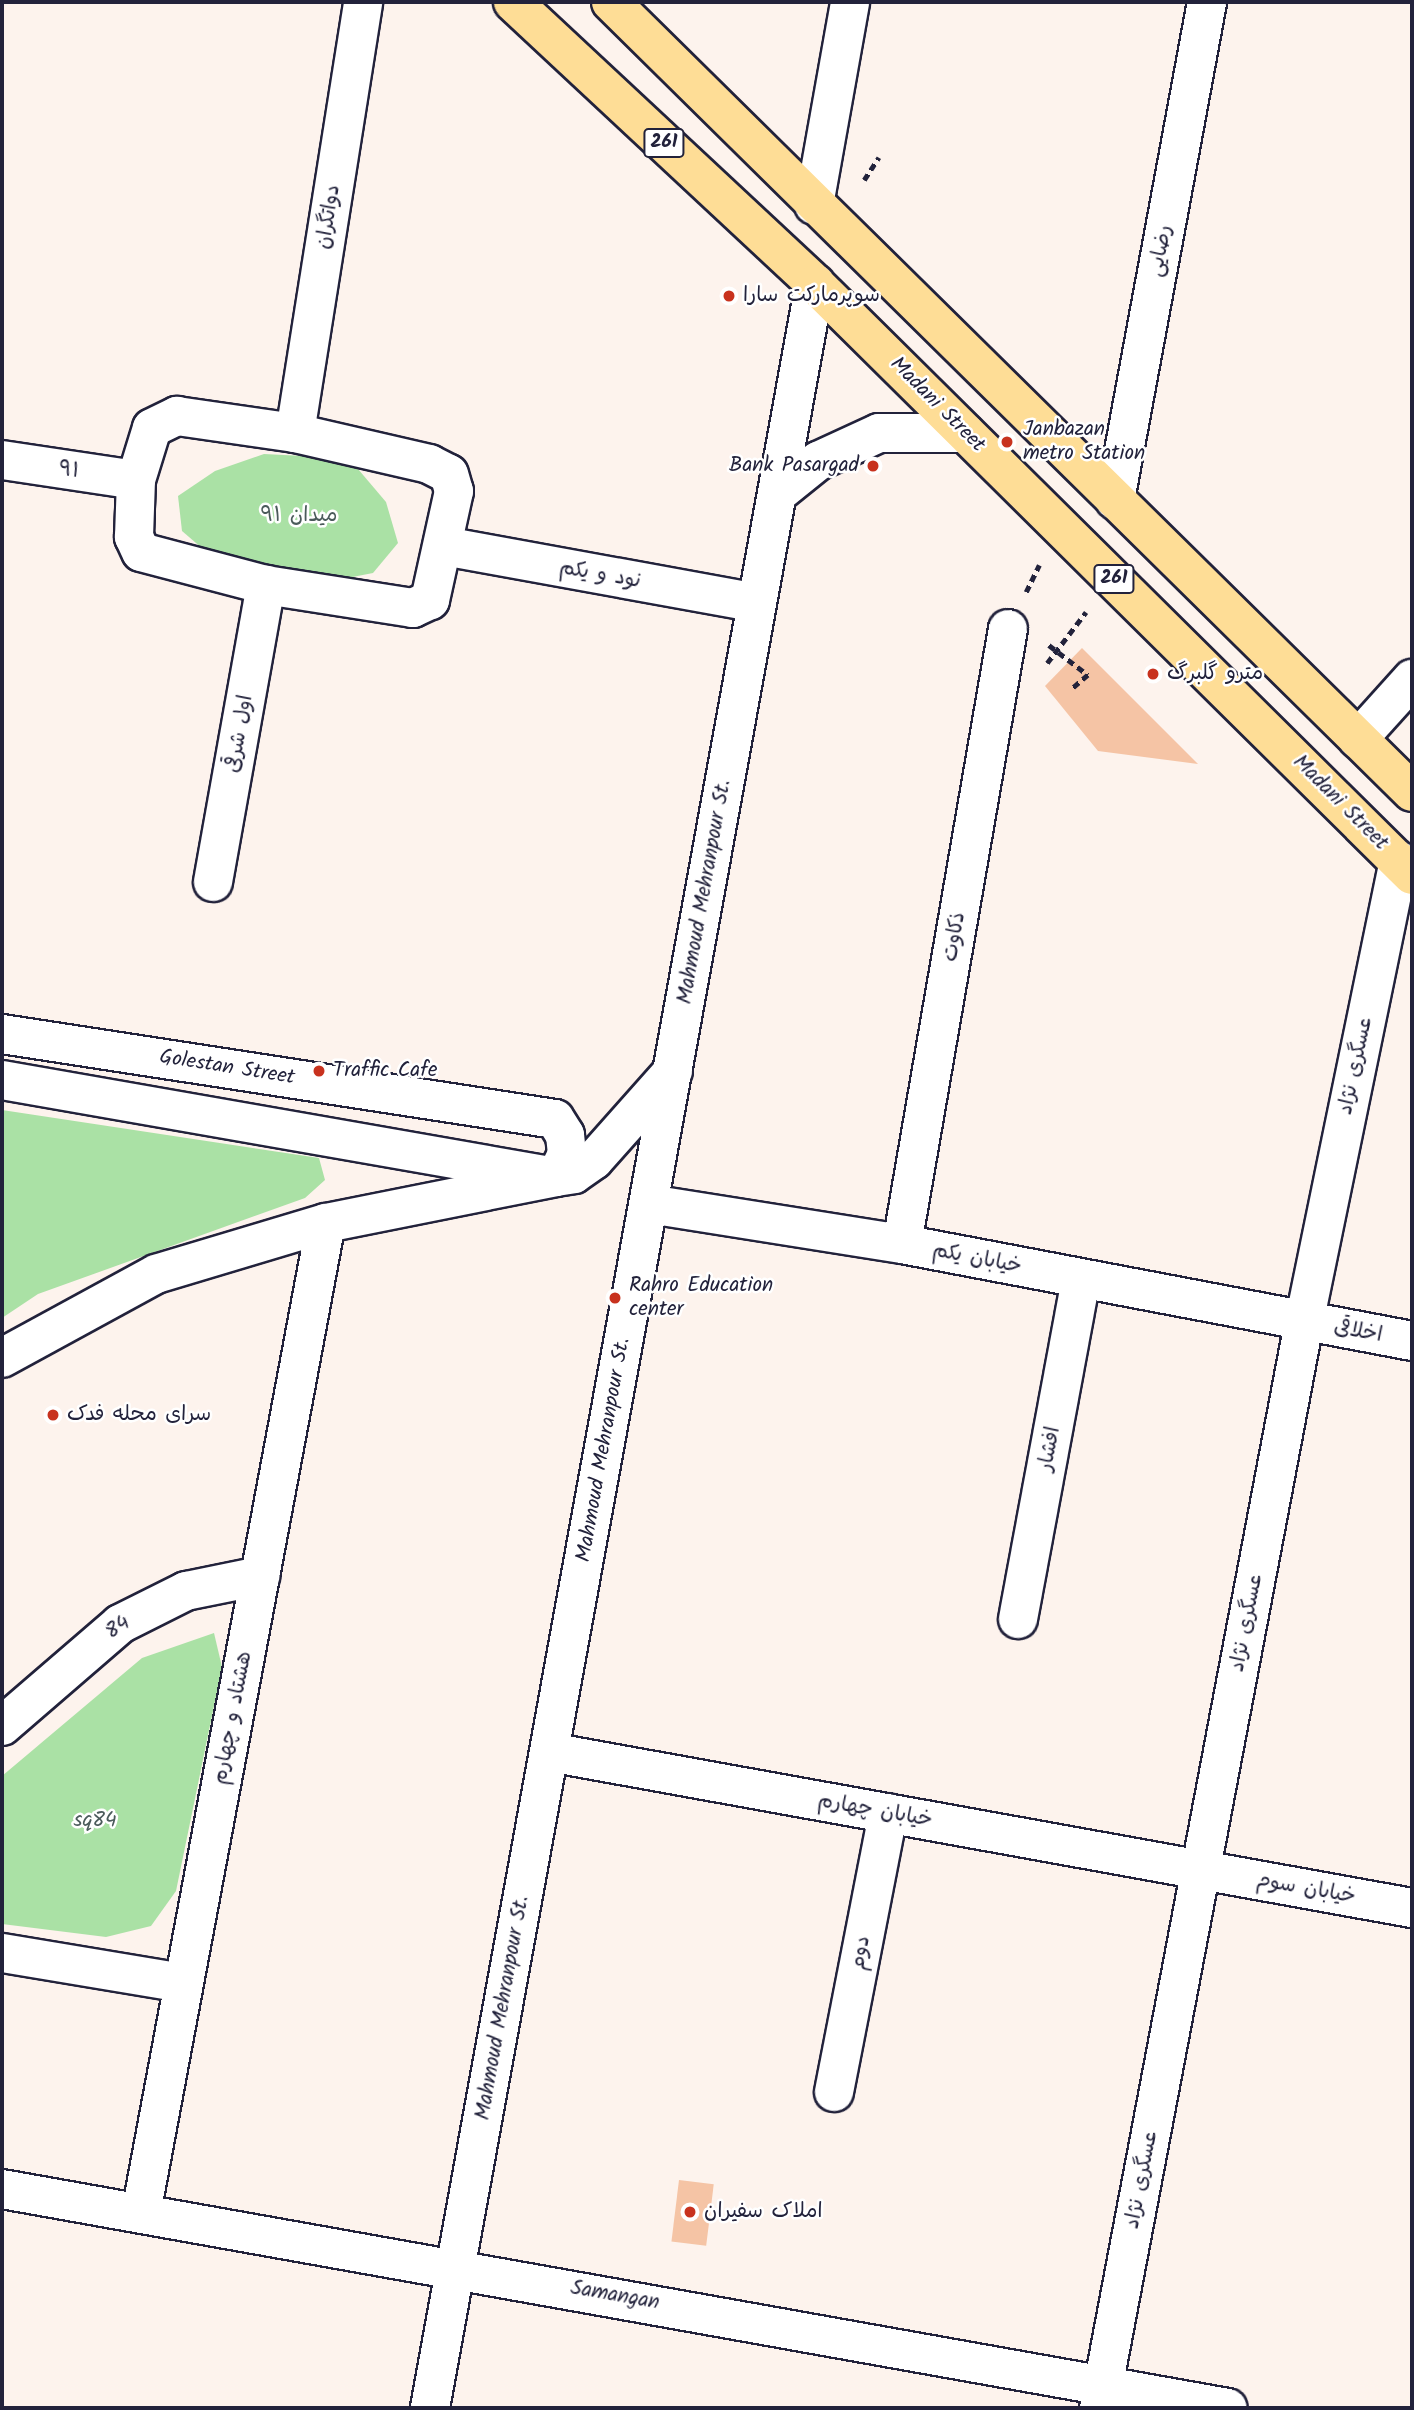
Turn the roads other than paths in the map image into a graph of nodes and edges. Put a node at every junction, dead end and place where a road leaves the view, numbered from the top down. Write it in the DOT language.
graph roads {
  1 [pos="363,2"];
  2 [pos="513,2"];
  3 [pos="611,2"];
  4 [pos="850,2"];
  5 [pos="1207,2"];
  6 [pos="814,205"];
  7 [pos="815,284"];
  8 [pos="295,433"];
  9 [pos="965,433"];
  10 [pos="2,460"];
  11 [pos="136,480"];
  12 [pos="777,494"];
  13 [pos="1115,500"];
  14 [pos="443,546"];
  15 [pos="266,585"];
  16 [pos="757,603"];
  17 [pos="1008,629"];
  18 [pos="1412,679"];
  19 [pos="1359,739"];
  20 [pos="1412,792"];
  21 [pos="1405,868"];
  22 [pos="214,882"];
  23 [pos="2,1034"];
  24 [pos="673,1071"];
  25 [pos="2,1080"];
  26 [pos="556,1177"];
  27 [pos="649,1204"];
  28 [pos="326,1223"];
  29 [pos="902,1244"];
  30 [pos="1081,1279"];
  31 [pos="1304,1323"];
  32 [pos="1412,1341"];
  33 [pos="2,1358"];
  34 [pos="260,1576"];
  35 [pos="1018,1619"];
  36 [pos="2,1726"];
  37 [pos="549,1752"];
  38 [pos="888,1814"];
  39 [pos="1201,1870"];
  40 [pos="1412,1908"];
  41 [pos="2,1953"];
  42 [pos="184,1983"];
  43 [pos="834,2092"];
  44 [pos="2,2189"];
  45 [pos="141,2213"];
  46 [pos="456,2267"];
  47 [pos="1101,2397"];
  48 [pos="430,2408"];
  49 [pos="1228,2408"];
  1 -- 8 [label="street, دواتگران"];
  2 -- 7 [label="main road, Madani Street / 261"];
  3 -- 6 [label="main road, 261"];
  4 -- 6 [label="street"];
  5 -- 13 [label="street, رضایی"];
  6 -- 7 [label="main road"];
  6 -- 13 [label="main road, 261"];
  7 -- 9 [label="main road, Madani Street / 261"];
  7 -- 12 [label="street, Mahmoud Mehranpour St."];
  8 -- 11 [label="street"];
  8 -- 14 [label="street"];
  9 -- 12 [label="street"];
  9 -- 21 [label="main road, Madani Street / 261"];
  10 -- 11 [label="street, ۹۱"];
  11 -- 15 [label="street"];
  12 -- 16 [label="street, Mahmoud Mehranpour St."];
  13 -- 19 [label="main road, 261"];
  14 -- 15 [label="street"];
  14 -- 16 [label="street, نود و یکم"];
  15 -- 22 [label="street, اول شرقی"];
  16 -- 24 [label="street, Mahmoud Mehranpour St."];
  17 -- 29 [label="street, ذکاوت"];
  18 -- 19 [label="street"];
  19 -- 20 [label="main road, 261"];
  21 -- 31 [label="street, عسگری نژاد"];
  23 -- 26 [label="street, Golestan Street"];
  24 -- 26 [label="street"];
  24 -- 27 [label="street, Mahmoud Mehranpour St."];
  25 -- 26 [label="street"];
  26 -- 28 [label="street"];
  27 -- 29 [label="street, خیابان یکم"];
  27 -- 37 [label="street, Mahmoud Mehranpour St."];
  28 -- 33 [label="street"];
  28 -- 34 [label="street, هشتاد و چهارم"];
  29 -- 30 [label="street, خیابان یکم"];
  30 -- 31 [label="street, خیابان یکم"];
  30 -- 35 [label="street, افشار"];
  31 -- 32 [label="street, اخلاقی"];
  31 -- 39 [label="street, عسگری نژاد"];
  34 -- 36 [label="street, 84"];
  34 -- 42 [label="street, هشتاد و چهارم"];
  37 -- 38 [label="street, خیابان چهارم"];
  37 -- 46 [label="street, Mahmoud Mehranpour St."];
  38 -- 39 [label="street, خیابان چهارم"];
  38 -- 43 [label="street, دوم"];
  39 -- 40 [label="street, خیابان سوم"];
  39 -- 47 [label="street, عسگری نژاد"];
  41 -- 42 [label="street"];
  42 -- 45 [label="street, هشتاد و چهارم"];
  44 -- 45 [label="street, Samangan"];
  45 -- 46 [label="street, Samangan"];
  46 -- 47 [label="street, Samangan"];
  46 -- 48 [label="street, Mahmoud Mehranpour St."];
  47 -- 49 [label="street, Samangan"];
}
